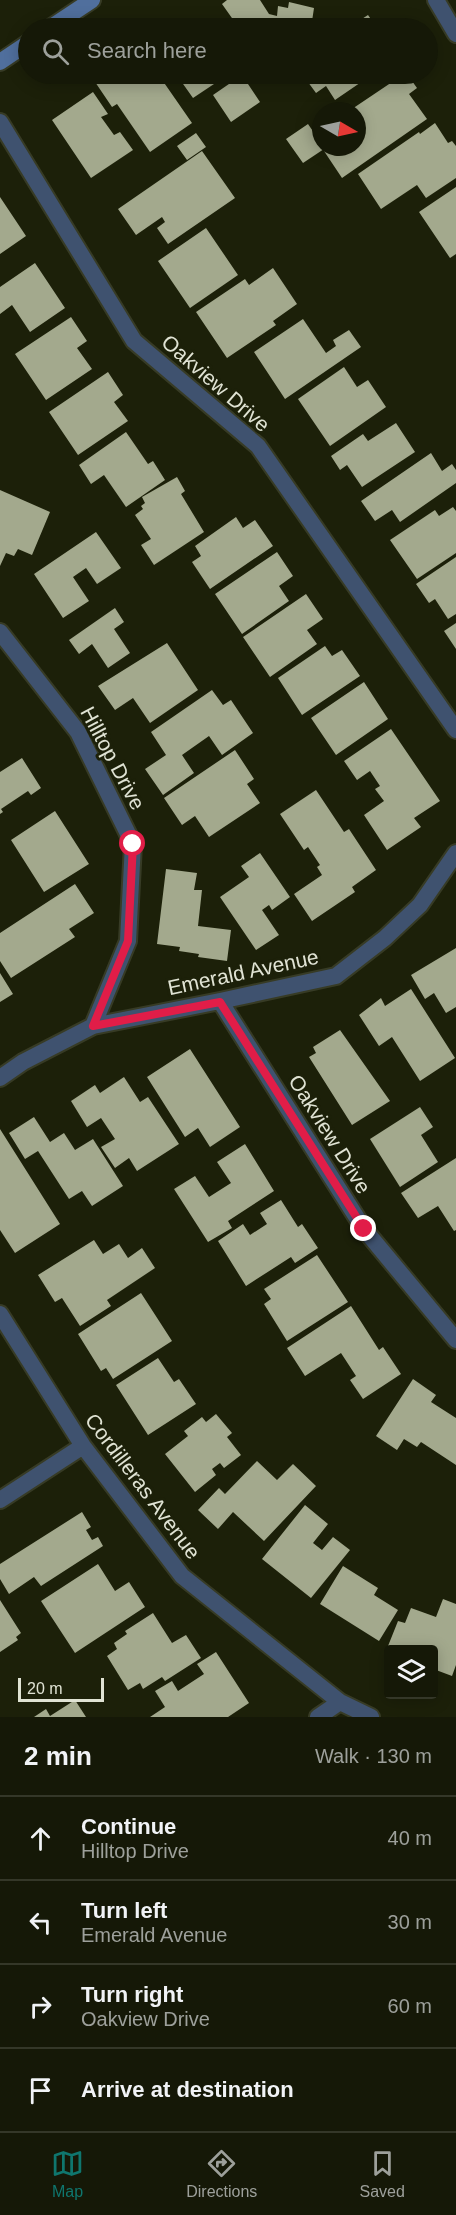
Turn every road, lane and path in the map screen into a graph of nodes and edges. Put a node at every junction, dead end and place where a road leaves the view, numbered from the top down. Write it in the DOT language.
graph roads {
  1 [pos="92,0"];
  2 [pos="436,0"];
  3 [pos="65,18"];
  4 [pos="456,34"];
  5 [pos="18,50"];
  6 [pos="0,62"];
  7 [pos="0,122"];
  8 [pos="0,632"];
  9 [pos="456,730"];
  10 [pos="456,853"];
  11 [pos="220,1002"];
  12 [pos="93,1026"];
  13 [pos="0,1077"];
  14 [pos="0,1314"];
  15 [pos="456,1340"];
  16 [pos="83,1446"];
  17 [pos="0,1500"];
  18 [pos="340,1702"];
  19 [pos="318,1717"];
  20 [pos="372,1717"];
  1 -- 3 [label="main road"];
  2 -- 4 [label="street"];
  5 -- 6 [label="main road"];
  7 -- 9 [label="street, Oakview Drive"];
  8 -- 12 [label="street, Hilltop Drive"];
  10 -- 11 [label="street, Emerald Avenue"];
  11 -- 12 [label="street, Emerald Avenue"];
  11 -- 15 [label="street, Oakview Drive"];
  12 -- 13 [label="street, Emerald Avenue"];
  14 -- 16 [label="street, Cordilleras Avenue"];
  16 -- 17 [label="street"];
  16 -- 18 [label="street, Cordilleras Avenue"];
  18 -- 19 [label="street"];
  18 -- 20 [label="street, Cordilleras Avenue"];
}
